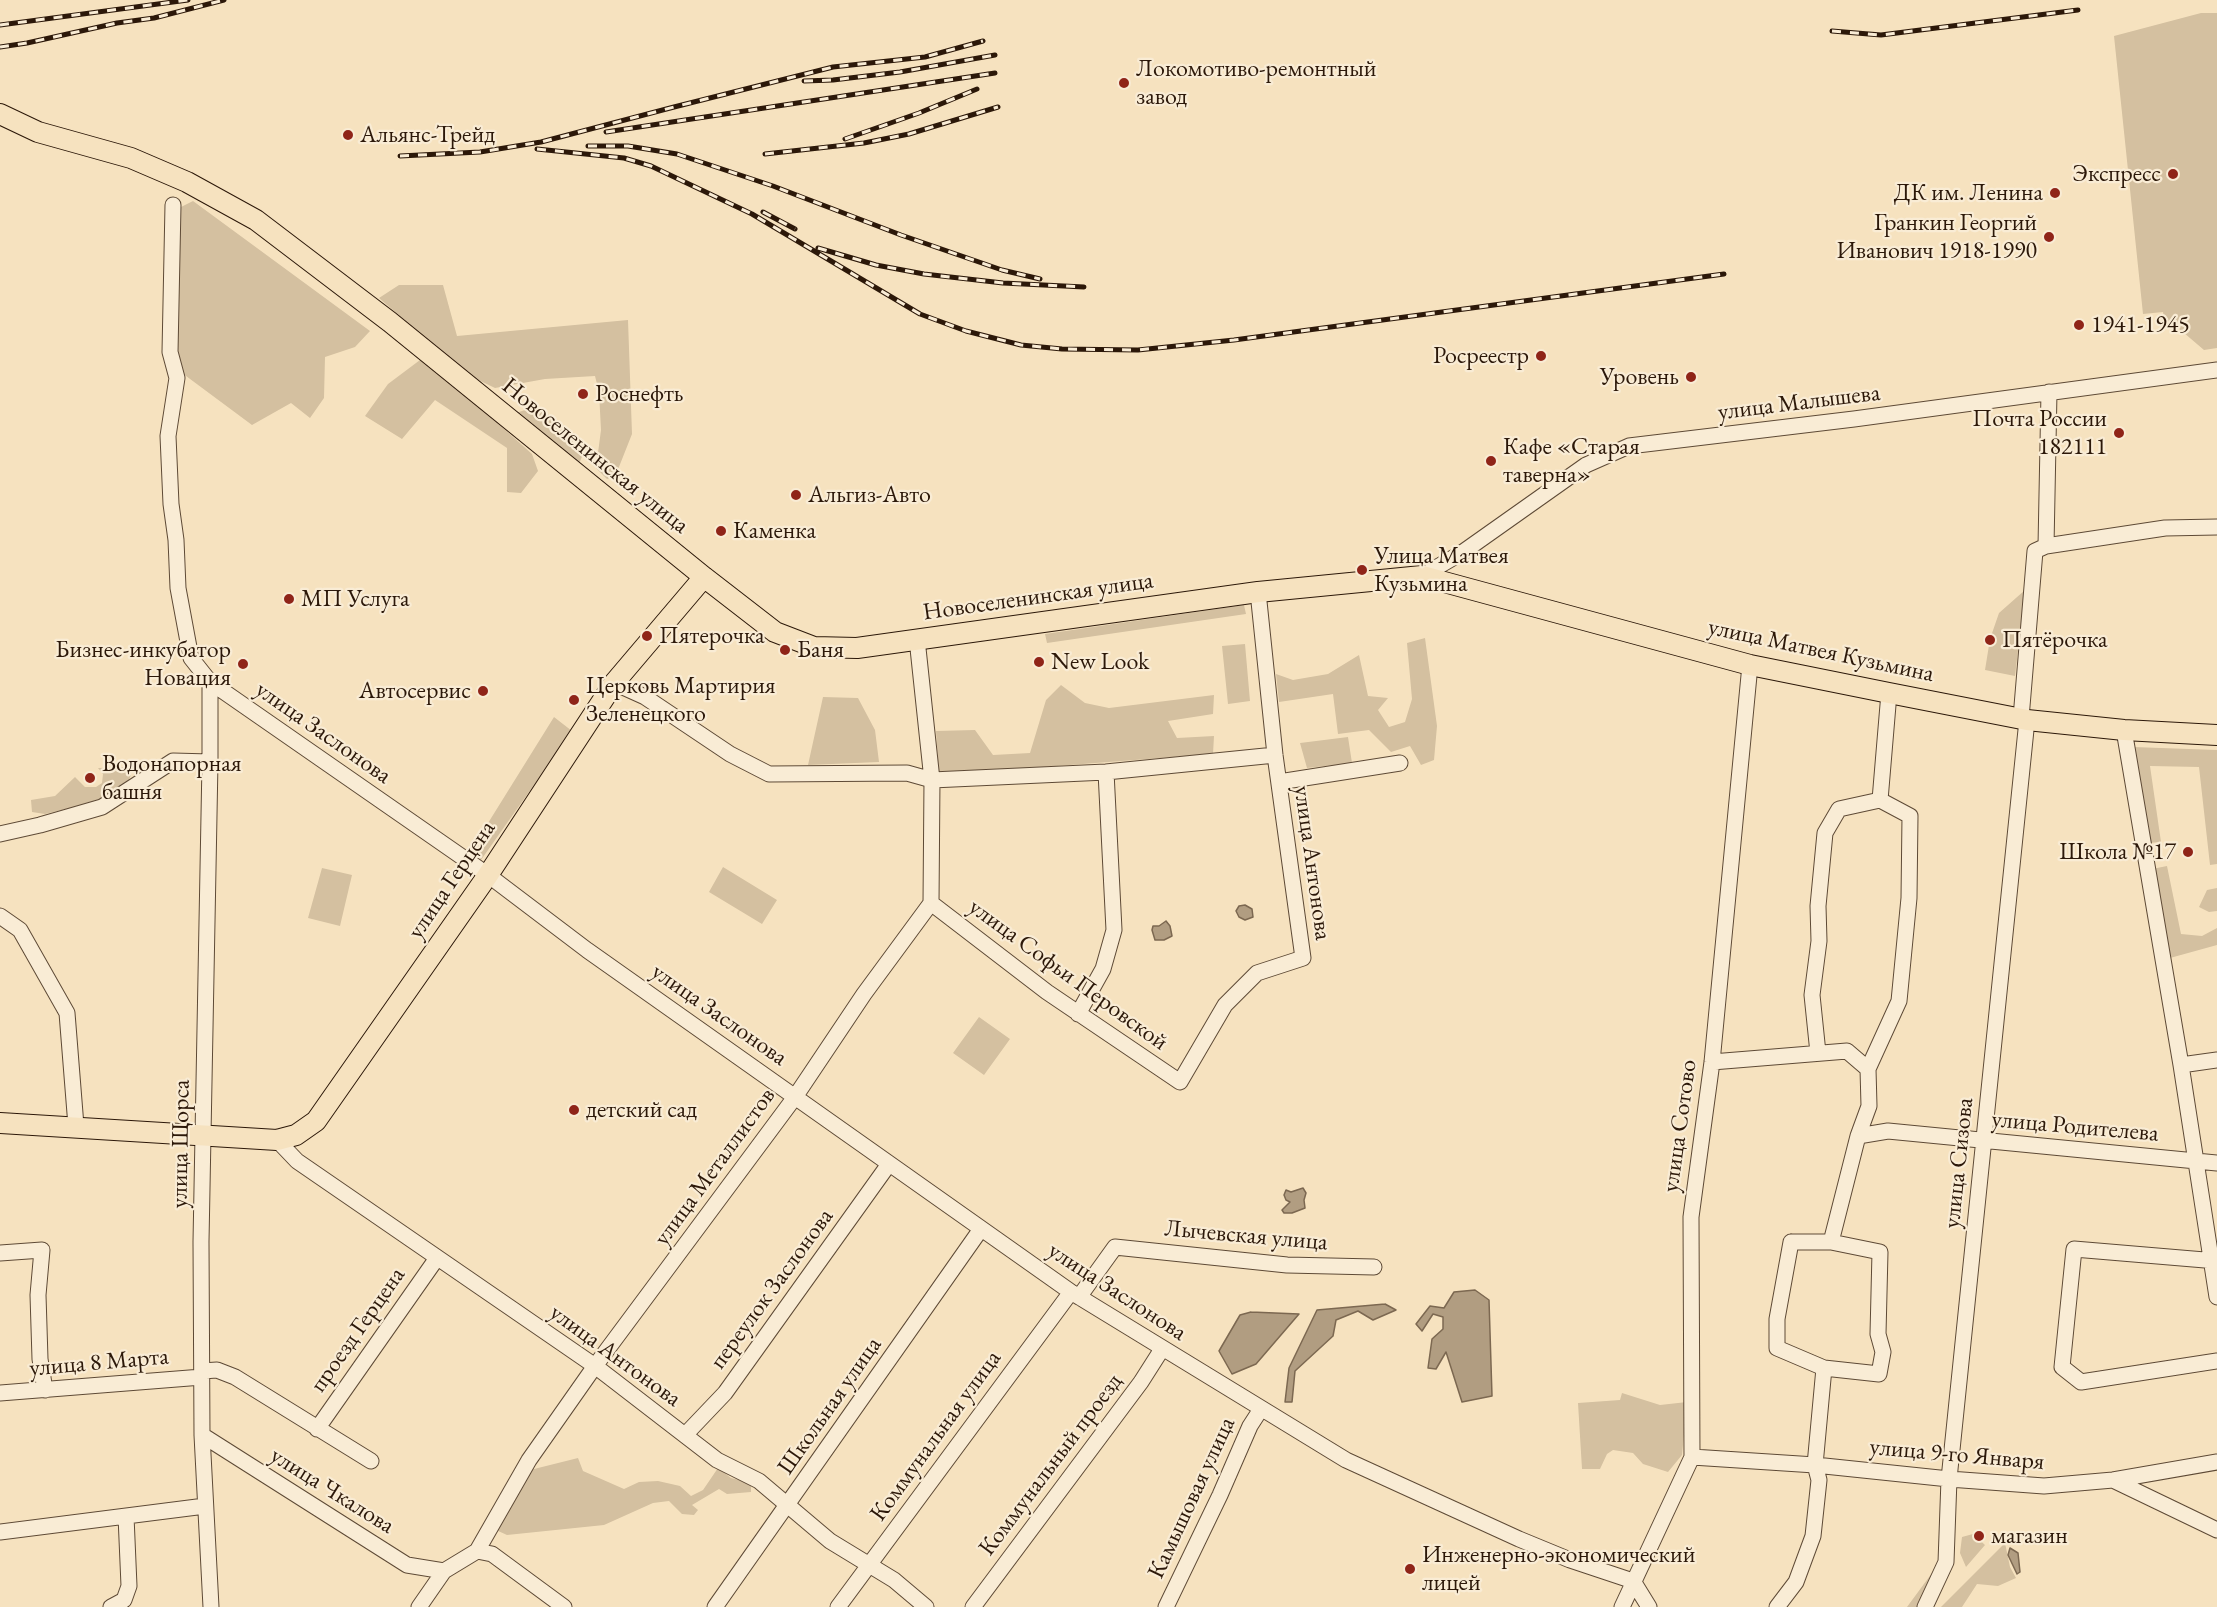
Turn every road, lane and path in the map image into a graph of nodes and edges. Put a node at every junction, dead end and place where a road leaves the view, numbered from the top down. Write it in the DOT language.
graph roads {
  1 [pos="0,114"];
  2 [pos="173,205"];
  3 [pos="2217,370"];
  4 [pos="2049,392"];
  5 [pos="2217,527"];
  6 [pos="2046,546"];
  7 [pos="1422,576"];
  8 [pos="704,578"];
  9 [pos="1258,592"];
  10 [pos="917,639"];
  11 [pos="1750,665"];
  12 [pos="210,682"];
  13 [pos="614,682"];
  14 [pos="1889,693"];
  15 [pos="2024,719"];
  16 [pos="2124,730"];
  17 [pos="2217,735"];
  18 [pos="1275,755"];
  19 [pos="210,762"];
  20 [pos="1400,763"];
  21 [pos="1106,772"];
  22 [pos="932,780"];
  23 [pos="1279,782"];
  24 [pos="1880,800"];
  25 [pos="0,834"];
  26 [pos="488,875"];
  27 [pos="931,903"];
  28 [pos="0,916"];
  29 [pos="1078,1014"];
  30 [pos="1818,1053"];
  31 [pos="2217,1060"];
  32 [pos="1712,1062"];
  33 [pos="2181,1065"];
  34 [pos="1868,1069"];
  35 [pos="1180,1082"];
  36 [pos="795,1096"];
  37 [pos="0,1123"];
  38 [pos="76,1126"];
  39 [pos="1858,1136"];
  40 [pos="204,1137"];
  41 [pos="278,1140"];
  42 [pos="1984,1140"];
  43 [pos="2194,1161"];
  44 [pos="2217,1163"];
  45 [pos="889,1164"];
  46 [pos="981,1229"];
  47 [pos="1831,1242"];
  48 [pos="1115,1247"];
  49 [pos="0,1253"];
  50 [pos="436,1258"];
  51 [pos="2214,1261"];
  52 [pos="1374,1268"];
  53 [pos="1075,1294"];
  54 [pos="2217,1297"];
  55 [pos="1162,1349"];
  56 [pos="2217,1361"];
  57 [pos="595,1366"];
  58 [pos="1824,1368"];
  59 [pos="202,1374"];
  60 [pos="45,1390"];
  61 [pos="0,1394"];
  62 [pos="1261,1408"];
  63 [pos="317,1429"];
  64 [pos="202,1435"];
  65 [pos="685,1436"];
  66 [pos="1692,1457"];
  67 [pos="370,1461"];
  68 [pos="2217,1462"];
  69 [pos="1815,1465"];
  70 [pos="1949,1479"];
  71 [pos="2113,1480"];
  72 [pos="788,1505"];
  73 [pos="205,1506"];
  74 [pos="126,1516"];
  75 [pos="2217,1530"];
  76 [pos="0,1532"];
  77 [pos="477,1551"];
  78 [pos="868,1566"];
  79 [pos="444,1571"];
  80 [pos="1633,1581"];
  81 [pos="111,1607"];
  82 [pos="211,1607"];
  83 [pos="420,1607"];
  84 [pos="563,1607"];
  85 [pos="715,1607"];
  86 [pos="838,1607"];
  87 [pos="926,1607"];
  88 [pos="973,1607"];
  89 [pos="1166,1607"];
  90 [pos="1622,1607"];
  91 [pos="1649,1607"];
  92 [pos="1777,1607"];
  93 [pos="1925,1607"];
  1 -- 8 [label="main road, Новоселенинская улица"];
  2 -- 12 [label="street, улица Заслонова"];
  3 -- 4 [label="street, улица Малышева"];
  4 -- 6 [label="street"];
  4 -- 7 [label="street, улица Малышева"];
  5 -- 6 [label="street"];
  6 -- 15 [label="street, улица Сизова"];
  7 -- 9 [label="main road, Новоселенинская улица"];
  7 -- 11 [label="main road, улица Матвея Кузьмина"];
  8 -- 10 [label="main road, Новоселенинская улица"];
  8 -- 13 [label="main road, улица Герцена"];
  9 -- 10 [label="main road, Новоселенинская улица"];
  9 -- 18 [label="street, улица Антонова"];
  10 -- 22 [label="street"];
  11 -- 14 [label="main road, улица Матвея Кузьмина"];
  11 -- 32 [label="street, улица Сотово"];
  12 -- 19 [label="street, улица Щорса"];
  12 -- 26 [label="street, улица Заслонова"];
  13 -- 22 [label="street"];
  13 -- 26 [label="main road, улица Герцена"];
  14 -- 15 [label="main road, улица Матвея Кузьмина"];
  14 -- 24 [label="street"];
  15 -- 16 [label="main road, улица Матвея Кузьмина"];
  15 -- 42 [label="street, улица Сизова"];
  16 -- 17 [label="main road, улица Матвея Кузьмина"];
  16 -- 33 [label="street"];
  18 -- 21 [label="street"];
  18 -- 23 [label="street, улица Антонова"];
  19 -- 25 [label="street"];
  19 -- 40 [label="street, улица Щорса"];
  20 -- 23 [label="street"];
  21 -- 22 [label="street"];
  21 -- 29 [label="street"];
  22 -- 27 [label="street"];
  23 -- 35 [label="street, улица Антонова"];
  24 -- 30 [label="street"];
  24 -- 34 [label="street"];
  26 -- 36 [label="street, улица Заслонова"];
  26 -- 41 [label="main road, улица Герцена"];
  27 -- 29 [label="street, улица Софьи Перовской"];
  27 -- 36 [label="street, улица Металлистов"];
  28 -- 38 [label="street"];
  29 -- 35 [label="street, улица Софьи Перовской"];
  30 -- 32 [label="street"];
  30 -- 34 [label="street"];
  31 -- 33 [label="street"];
  32 -- 66 [label="street, улица Сотово"];
  33 -- 43 [label="street"];
  34 -- 39 [label="street"];
  36 -- 45 [label="street, улица Заслонова"];
  36 -- 57 [label="street, улица Металлистов"];
  37 -- 38 [label="main road, улица Герцена"];
  38 -- 40 [label="main road, улица Герцена"];
  39 -- 42 [label="street, улица Родителева"];
  39 -- 47 [label="street"];
  40 -- 41 [label="main road, улица Герцена"];
  40 -- 59 [label="street, улица Щорса"];
  41 -- 50 [label="street, улица Антонова"];
  42 -- 43 [label="street, улица Родителева"];
  42 -- 70 [label="street, улица Сизова"];
  43 -- 44 [label="street, улица Родителева"];
  43 -- 51 [label="street"];
  45 -- 46 [label="street, улица Заслонова"];
  45 -- 65 [label="street, переулок Заслонова"];
  46 -- 53 [label="street, улица Заслонова"];
  46 -- 72 [label="street, Школьная улица"];
  47 -- 58 [label="street"];
  47 -- 58 [label="street"];
  48 -- 52 [label="street, Лычевская улица"];
  48 -- 53 [label="street, Коммунальная улица"];
  49 -- 60 [label="street"];
  50 -- 57 [label="street, улица Антонова"];
  50 -- 63 [label="street, проезд Герцена"];
  51 -- 54 [label="street"];
  51 -- 56 [label="street"];
  53 -- 55 [label="street, улица Заслонова"];
  53 -- 78 [label="street, Коммунальная улица"];
  55 -- 62 [label="street, улица Заслонова"];
  55 -- 88 [label="street, Коммунальный проезд"];
  57 -- 65 [label="street, улица Антонова"];
  57 -- 77 [label="street, улица Металлистов"];
  58 -- 69 [label="street"];
  59 -- 60 [label="street, улица 8 Марта"];
  59 -- 63 [label="street, улица Чкалова"];
  59 -- 64 [label="street, улица Щорса"];
  60 -- 61 [label="street, улица 8 Марта"];
  62 -- 80 [label="street, улица Заслонова"];
  62 -- 89 [label="street, Камышовая улица"];
  63 -- 67 [label="street, улица Чкалова"];
  64 -- 73 [label="street, улица Щорса"];
  64 -- 79 [label="street, улица Чкалова"];
  65 -- 72 [label="street, улица Антонова"];
  66 -- 69 [label="street, улица 9-го Января"];
  66 -- 80 [label="street, улица Сотово"];
  68 -- 71 [label="street, улица 9-го Января"];
  69 -- 70 [label="street, улица 9-го Января"];
  69 -- 92 [label="street"];
  70 -- 71 [label="street, улица 9-го Января"];
  70 -- 93 [label="street, улица Сизова"];
  71 -- 75 [label="street"];
  72 -- 78 [label="street, улица Антонова"];
  72 -- 85 [label="street, Школьная улица"];
  73 -- 74 [label="street"];
  73 -- 82 [label="street, улица Щорса"];
  74 -- 76 [label="street"];
  74 -- 81 [label="street"];
  77 -- 79 [label="street, улица Металлистов"];
  77 -- 84 [label="street"];
  78 -- 86 [label="street, Коммунальная улица"];
  78 -- 87 [label="street, улица Антонова"];
  79 -- 83 [label="street, улица Металлистов"];
  80 -- 90 [label="street, улица Сотово"];
  80 -- 91 [label="street"];
}
